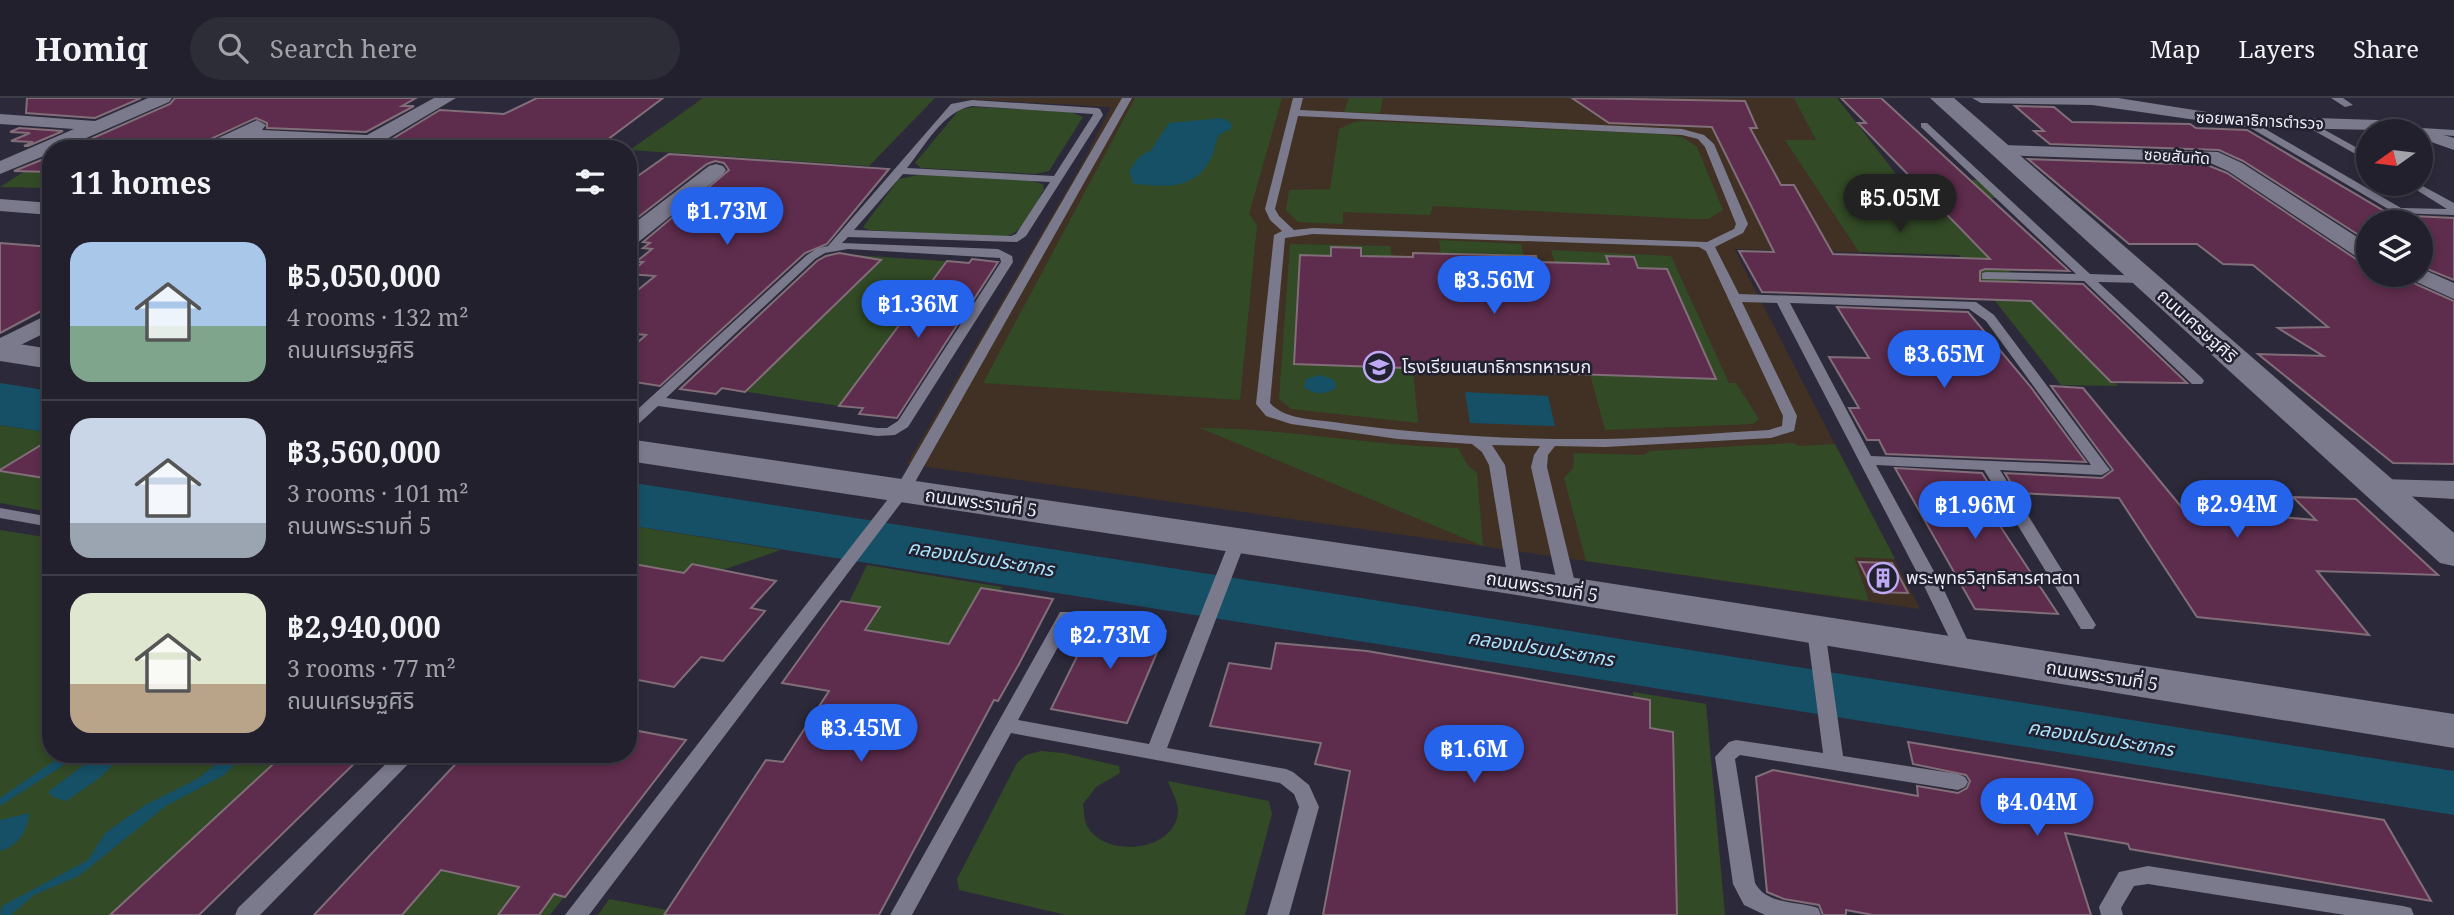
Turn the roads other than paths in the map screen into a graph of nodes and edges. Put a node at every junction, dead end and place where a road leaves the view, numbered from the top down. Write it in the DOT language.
graph roads {
  1 [pos="163,98"];
  2 [pos="447,98"];
  3 [pos="1128,98"];
  4 [pos="1298,98"];
  5 [pos="1941,98"];
  6 [pos="1981,98"];
  7 [pos="2336,98"];
  8 [pos="2348,105"];
  9 [pos="1294,113"];
  10 [pos="0,120"];
  11 [pos="265,121"];
  12 [pos="2247,122"];
  13 [pos="2307,123"];
  14 [pos="1924,125"];
  15 [pos="96,126"];
  16 [pos="2356,126"];
  17 [pos="2433,132"];
  18 [pos="2454,133"];
  19 [pos="241,134"];
  20 [pos="2433,135"];
  21 [pos="63,140"];
  22 [pos="229,140"];
  23 [pos="308,140"];
  24 [pos="372,140"];
  25 [pos="2454,144"];
  26 [pos="42,149"];
  27 [pos="2001,151"];
  28 [pos="2356,151"];
  29 [pos="0,167"];
  30 [pos="716,170"];
  31 [pos="900,171"];
  32 [pos="1056,179"];
  33 [pos="2431,196"];
  34 [pos="0,205"];
  35 [pos="42,208"];
  36 [pos="2454,210"];
  37 [pos="637,233"];
  38 [pos="844,233"];
  39 [pos="1291,233"];
  40 [pos="2356,246"];
  41 [pos="833,247"];
  42 [pos="1706,247"];
  43 [pos="1986,276"];
  44 [pos="2087,278"];
  45 [pos="2143,279"];
  46 [pos="2433,282"];
  47 [pos="2454,292"];
  48 [pos="1734,298"];
  49 [pos="1781,299"];
  50 [pos="42,325"];
  51 [pos="0,350"];
  52 [pos="42,357"];
  53 [pos="2197,381"];
  54 [pos="655,401"];
  55 [pos="637,418"];
  56 [pos="1476,440"];
  57 [pos="1551,442"];
  58 [pos="637,452"];
  59 [pos="1867,460"];
  60 [pos="1989,465"];
  61 [pos="2381,488"];
  62 [pos="2454,490"];
  63 [pos="893,503"];
  64 [pos="0,513"];
  65 [pos="42,520"];
  66 [pos="1232,553"];
  67 [pos="2454,554"];
  68 [pos="1515,582"];
  69 [pos="1568,590"];
  70 [pos="1066,615"];
  71 [pos="2087,625"];
  72 [pos="1818,642"];
  73 [pos="1965,654"];
  74 [pos="1005,724"];
  75 [pos="2454,731"];
  76 [pos="1155,753"];
  77 [pos="1833,755"];
  78 [pos="399,763"];
  79 [pos="1958,782"];
  80 [pos="246,915"];
  81 [pos="576,915"];
  82 [pos="901,915"];
  83 [pos="1278,915"];
  84 [pos="1810,915"];
  85 [pos="2112,915"];
  86 [pos="2403,915"];
  1 -- 15 [label="street"];
  2 -- 24 [label="street"];
  3 -- 63 [label="lane"];
  4 -- 9 [label="lane"];
  5 -- 27 [label="main road, ถนนเศรษฐศิริ"];
  6 -- 12 [label="street, ซอยพลาธิการตำรวจ"];
  7 -- 8 [label="lane"];
  9 -- 39 [label="lane"];
  9 -- 42 [label="lane"];
  10 -- 15 [label="street"];
  11 -- 19 [label="street"];
  12 -- 13 [label="street, ซอยพลาธิการตำรวจ"];
  12 -- 36 [label="lane"];
  13 -- 16 [label="street, ซอยพลาธิการตำรวจ"];
  13 -- 28 [label="lane"];
  14 -- 44 [label="lane"];
  15 -- 21 [label="street"];
  17 -- 18 [label="lane"];
  19 -- 22 [label="street"];
  19 -- 23 [label="street"];
  20 -- 25 [label="street, ซอยพลาธิการตำรวจ"];
  26 -- 29 [label="street"];
  27 -- 40 [label="street, ซอยสันทัด"];
  27 -- 45 [label="main road, ถนนเศรษฐศิริ"];
  30 -- 37 [label="street"];
  31 -- 32 [label="lane"];
  31 -- 32 [label="lane"];
  31 -- 38 [label="lane"];
  32 -- 38 [label="lane"];
  33 -- 36 [label="lane"];
  34 -- 35 [label="street"];
  38 -- 41 [label="lane"];
  39 -- 42 [label="lane"];
  39 -- 56 [label="lane"];
  41 -- 54 [label="lane"];
  41 -- 54 [label="lane"];
  42 -- 48 [label="lane"];
  43 -- 44 [label="lane"];
  44 -- 45 [label="lane"];
  44 -- 53 [label="lane"];
  45 -- 61 [label="main road, ถนนเศรษฐศิริ"];
  46 -- 47 [label="street"];
  48 -- 49 [label="lane"];
  48 -- 57 [label="lane"];
  49 -- 59 [label="lane"];
  49 -- 60 [label="lane"];
  50 -- 51 [label="street"];
  51 -- 52 [label="main road"];
  54 -- 55 [label="lane"];
  56 -- 57 [label="lane"];
  56 -- 68 [label="lane"];
  57 -- 69 [label="lane"];
  58 -- 63 [label="main road, ถนนพระรามที่ 5"];
  59 -- 60 [label="lane"];
  59 -- 73 [label="lane"];
  60 -- 71 [label="lane"];
  61 -- 62 [label="street"];
  61 -- 67 [label="main road, ถนนเศรษฐศิริ"];
  63 -- 66 [label="main road, ถนนพระรามที่ 5"];
  63 -- 81 [label="lane"];
  64 -- 65 [label="lane"];
  66 -- 68 [label="main road, ถนนพระรามที่ 5"];
  66 -- 76 [label="lane"];
  68 -- 69 [label="main road, ถนนพระรามที่ 5"];
  69 -- 72 [label="main road, ถนนพระรามที่ 5"];
  70 -- 74 [label="lane"];
  72 -- 73 [label="main road, ถนนพระรามที่ 5"];
  72 -- 77 [label="lane"];
  73 -- 75 [label="main road, ถนนพระรามที่ 5"];
  74 -- 76 [label="lane"];
  74 -- 82 [label="lane"];
  76 -- 83 [label="lane"];
  77 -- 79 [label="lane"];
  77 -- 84 [label="lane"];
  78 -- 80 [label="lane"];
  85 -- 86 [label="lane"];
}
